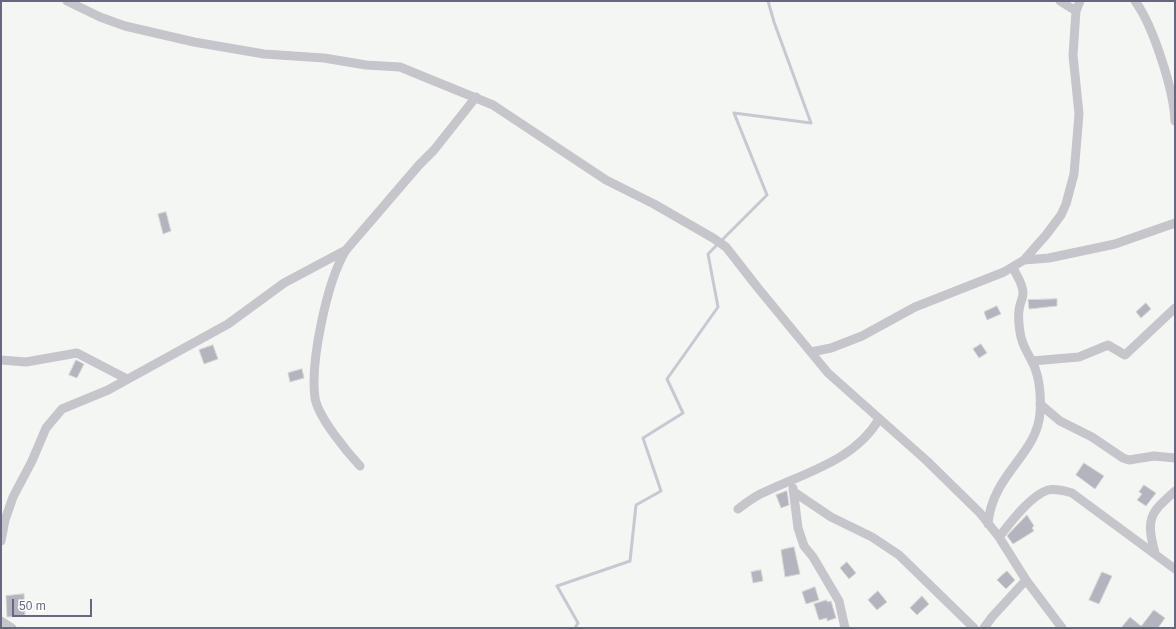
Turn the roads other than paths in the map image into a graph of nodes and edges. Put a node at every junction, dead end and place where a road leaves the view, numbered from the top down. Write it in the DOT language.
graph roads {
  1 [pos="67,1"];
  2 [pos="1060,1"];
  3 [pos="1080,1"];
  4 [pos="1135,1"];
  5 [pos="1076,11"];
  6 [pos="476,97"];
  7 [pos="1175,121"];
  8 [pos="1175,223"];
  9 [pos="346,250"];
  10 [pos="1024,260"];
  11 [pos="1013,268"];
  12 [pos="1175,308"];
  13 [pos="811,352"];
  14 [pos="1,360"];
  15 [pos="1032,361"];
  16 [pos="127,379"];
  17 [pos="1040,404"];
  18 [pos="879,419"];
  19 [pos="1175,458"];
  20 [pos="360,466"];
  21 [pos="792,480"];
  22 [pos="1175,491"];
  23 [pos="794,492"];
  24 [pos="738,508"];
  25 [pos="988,524"];
  26 [pos="999,537"];
  27 [pos="1,541"];
  28 [pos="1155,553"];
  29 [pos="1175,569"];
  30 [pos="1026,580"];
  31 [pos="1,621"];
  32 [pos="12,628"];
  33 [pos="845,628"];
  34 [pos="974,628"];
  35 [pos="984,628"];
  36 [pos="1062,628"];
  1 -- 6 [label="street"];
  2 -- 5 [label="street"];
  3 -- 5 [label="street"];
  4 -- 7 [label="street"];
  5 -- 10 [label="street"];
  6 -- 9 [label="street"];
  6 -- 13 [label="street"];
  8 -- 10 [label="street"];
  9 -- 16 [label="street"];
  9 -- 20 [label="street"];
  10 -- 11 [label="street"];
  11 -- 13 [label="street"];
  11 -- 15 [label="street"];
  12 -- 15 [label="street"];
  13 -- 18 [label="street"];
  14 -- 16 [label="street"];
  15 -- 17 [label="street"];
  16 -- 27 [label="street"];
  17 -- 19 [label="street"];
  17 -- 25 [label="street"];
  18 -- 21 [label="street"];
  18 -- 25 [label="street"];
  21 -- 23 [label="street"];
  21 -- 24 [label="street"];
  22 -- 28 [label="street"];
  23 -- 33 [label="street"];
  23 -- 34 [label="street"];
  25 -- 26 [label="street"];
  26 -- 28 [label="street"];
  26 -- 30 [label="street"];
  28 -- 29 [label="street"];
  30 -- 35 [label="street"];
  30 -- 36 [label="street"];
  31 -- 32 [label="street"];
}
